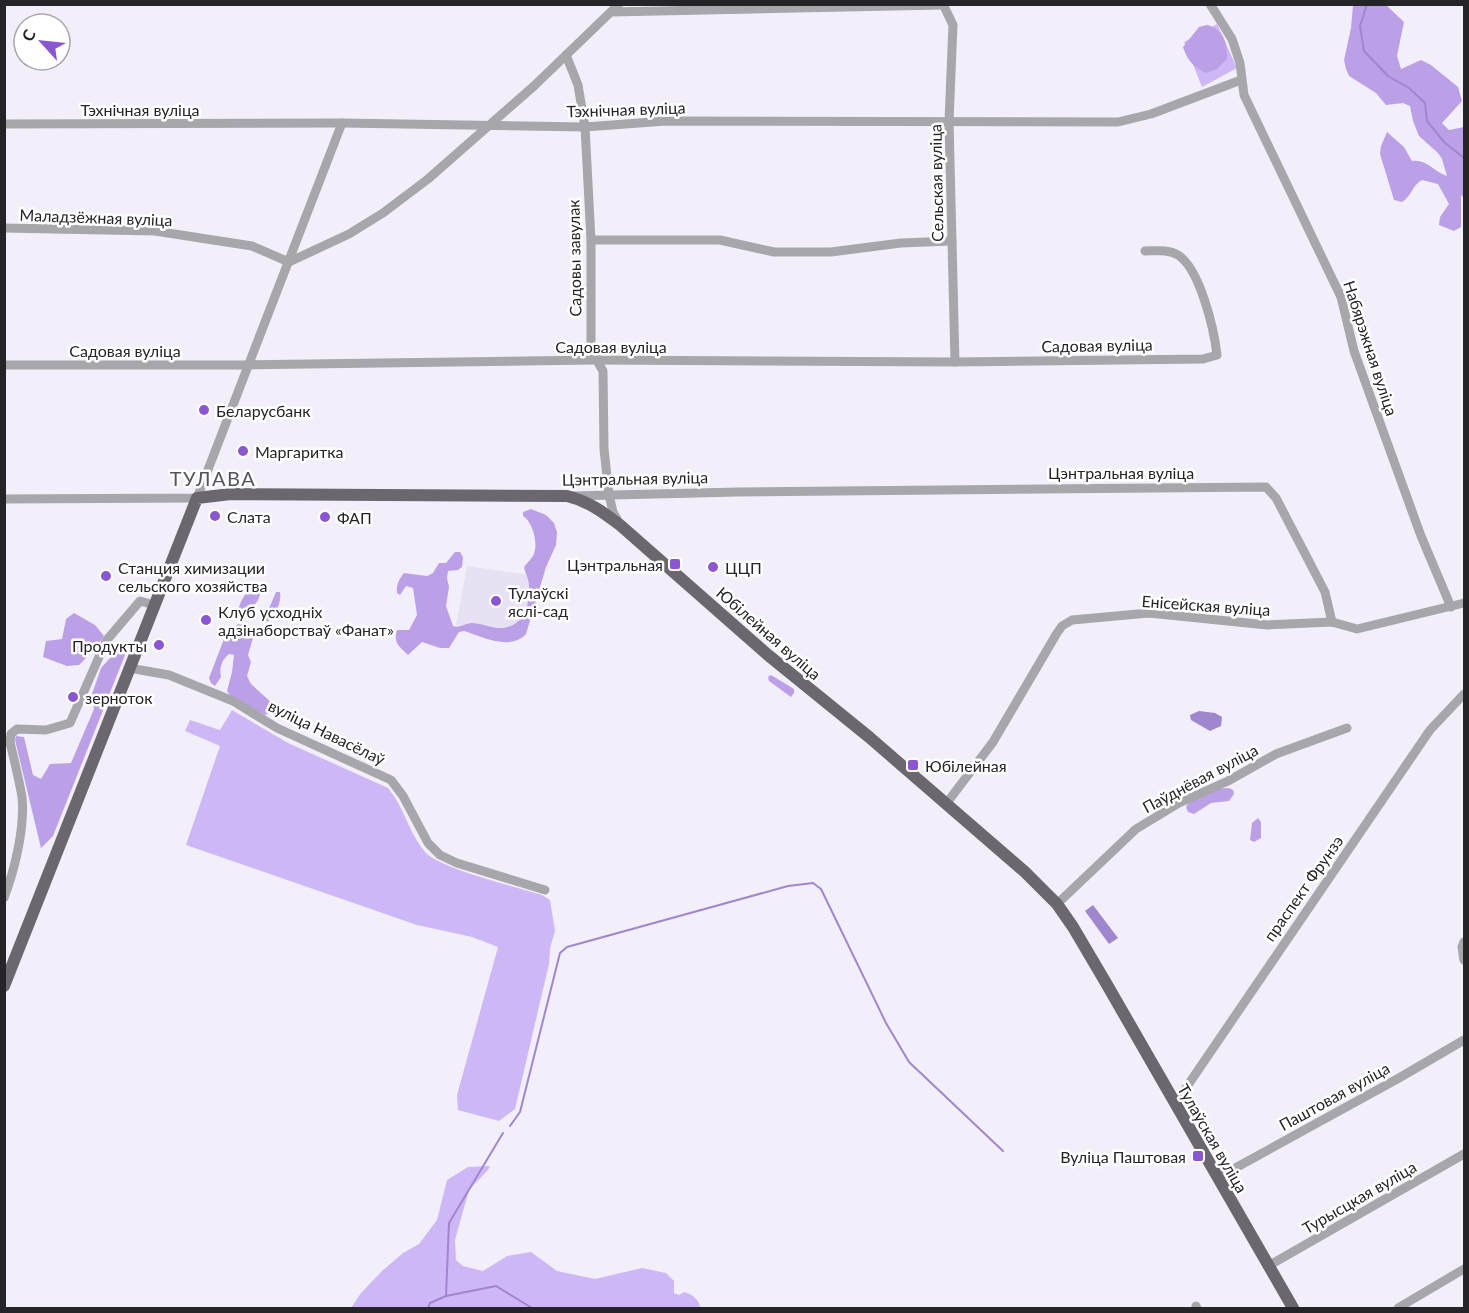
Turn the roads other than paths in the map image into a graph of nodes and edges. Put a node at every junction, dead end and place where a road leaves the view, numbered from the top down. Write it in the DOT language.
graph roads {
  1 [pos="619,4"];
  2 [pos="1210,4"];
  3 [pos="943,5"];
  4 [pos="611,12"];
  5 [pos="566,55"];
  6 [pos="1241,80"];
  7 [pos="949,121"];
  8 [pos="342,123"];
  9 [pos="4,124"];
  10 [pos="490,124"];
  11 [pos="585,127"];
  12 [pos="4,228"];
  13 [pos="591,240"];
  14 [pos="952,241"];
  15 [pos="1145,251"];
  16 [pos="289,262"];
  17 [pos="596,360"];
  18 [pos="955,362"];
  19 [pos="4,365"];
  20 [pos="249,365"];
  21 [pos="609,495"];
  22 [pos="567,496"];
  23 [pos="197,498"];
  24 [pos="4,499"];
  25 [pos="620,525"];
  26 [pos="1464,603"];
  27 [pos="154,605"];
  28 [pos="1451,607"];
  29 [pos="1464,611"];
  30 [pos="1332,622"];
  31 [pos="129,668"];
  32 [pos="1464,694"];
  33 [pos="1347,728"];
  34 [pos="946,804"];
  35 [pos="545,890"];
  36 [pos="4,898"];
  37 [pos="1057,904"];
  38 [pos="1464,942"];
  39 [pos="1464,960"];
  40 [pos="4,986"];
  41 [pos="1464,1040"];
  42 [pos="1175,1104"];
  43 [pos="1464,1154"];
  44 [pos="1217,1178"];
  45 [pos="1268,1266"];
  46 [pos="1464,1269"];
  47 [pos="1293,1308"];
  48 [pos="1398,1308"];
  1 -- 4 [label="street"];
  2 -- 6 [label="street, Набярэжная вуліца"];
  3 -- 4 [label="street, Сельская вуліца"];
  3 -- 7 [label="street, Сельская вуліца"];
  4 -- 5 [label="street"];
  5 -- 10 [label="street"];
  5 -- 11 [label="street, Садовы завулак"];
  6 -- 7 [label="street, Тэхнічная вуліца"];
  6 -- 28 [label="street, Набярэжная вуліца"];
  7 -- 11 [label="street, Тэхнічная вуліца"];
  7 -- 14 [label="street, Сельская вуліца"];
  8 -- 9 [label="street, Тэхнічная вуліца"];
  8 -- 10 [label="street, Тэхнічная вуліца"];
  8 -- 16 [label="street"];
  10 -- 11 [label="street, Тэхнічная вуліца"];
  10 -- 16 [label="street"];
  11 -- 13 [label="street, Садовы завулак"];
  12 -- 16 [label="street, Маладзёжная вуліца"];
  13 -- 14 [label="street"];
  13 -- 17 [label="street, Садовы завулак"];
  14 -- 18 [label="street, Сельская вуліца"];
  15 -- 18 [label="street, Садовая вуліца"];
  16 -- 20 [label="street"];
  17 -- 18 [label="street, Садовая вуліца"];
  17 -- 20 [label="street, Садовая вуліца"];
  17 -- 21 [label="street, Садовы завулак"];
  19 -- 20 [label="street, Садовая вуліца"];
  20 -- 23 [label="street"];
  21 -- 22 [label="street, Цэнтральная вуліца"];
  21 -- 25 [label="street, Садовы завулак"];
  21 -- 30 [label="street, Цэнтральная вуліца"];
  22 -- 23 [label="main road, Цэнтральная вуліца"];
  22 -- 25 [label="main road, Юбілейная вуліца"];
  23 -- 24 [label="street, Цэнтральная вуліца"];
  23 -- 27 [label="main road"];
  25 -- 34 [label="main road, Юбілейная вуліца"];
  26 -- 28 [label="street, Енісейская вуліца"];
  27 -- 31 [label="main road"];
  27 -- 36 [label="street"];
  28 -- 29 [label="street"];
  28 -- 30 [label="street, Енісейская вуліца"];
  30 -- 34 [label="street, Енісейская вуліца"];
  31 -- 35 [label="street, вуліца Навасёлаў"];
  31 -- 40 [label="main road"];
  32 -- 42 [label="street, праспект Фрунзэ"];
  33 -- 37 [label="street, Паўднёвая вуліца"];
  34 -- 37 [label="main road, Юбілейная вуліца"];
  37 -- 42 [label="main road, Тулаўская вуліца"];
  38 -- 39 [label="street"];
  41 -- 44 [label="street, Паштовая вуліца"];
  42 -- 44 [label="main road, Тулаўская вуліца"];
  43 -- 45 [label="street, Турысцкая вуліца"];
  44 -- 45 [label="main road, Тулаўская вуліца"];
  45 -- 47 [label="main road, Тулаўская вуліца"];
  46 -- 48 [label="street"];
}
